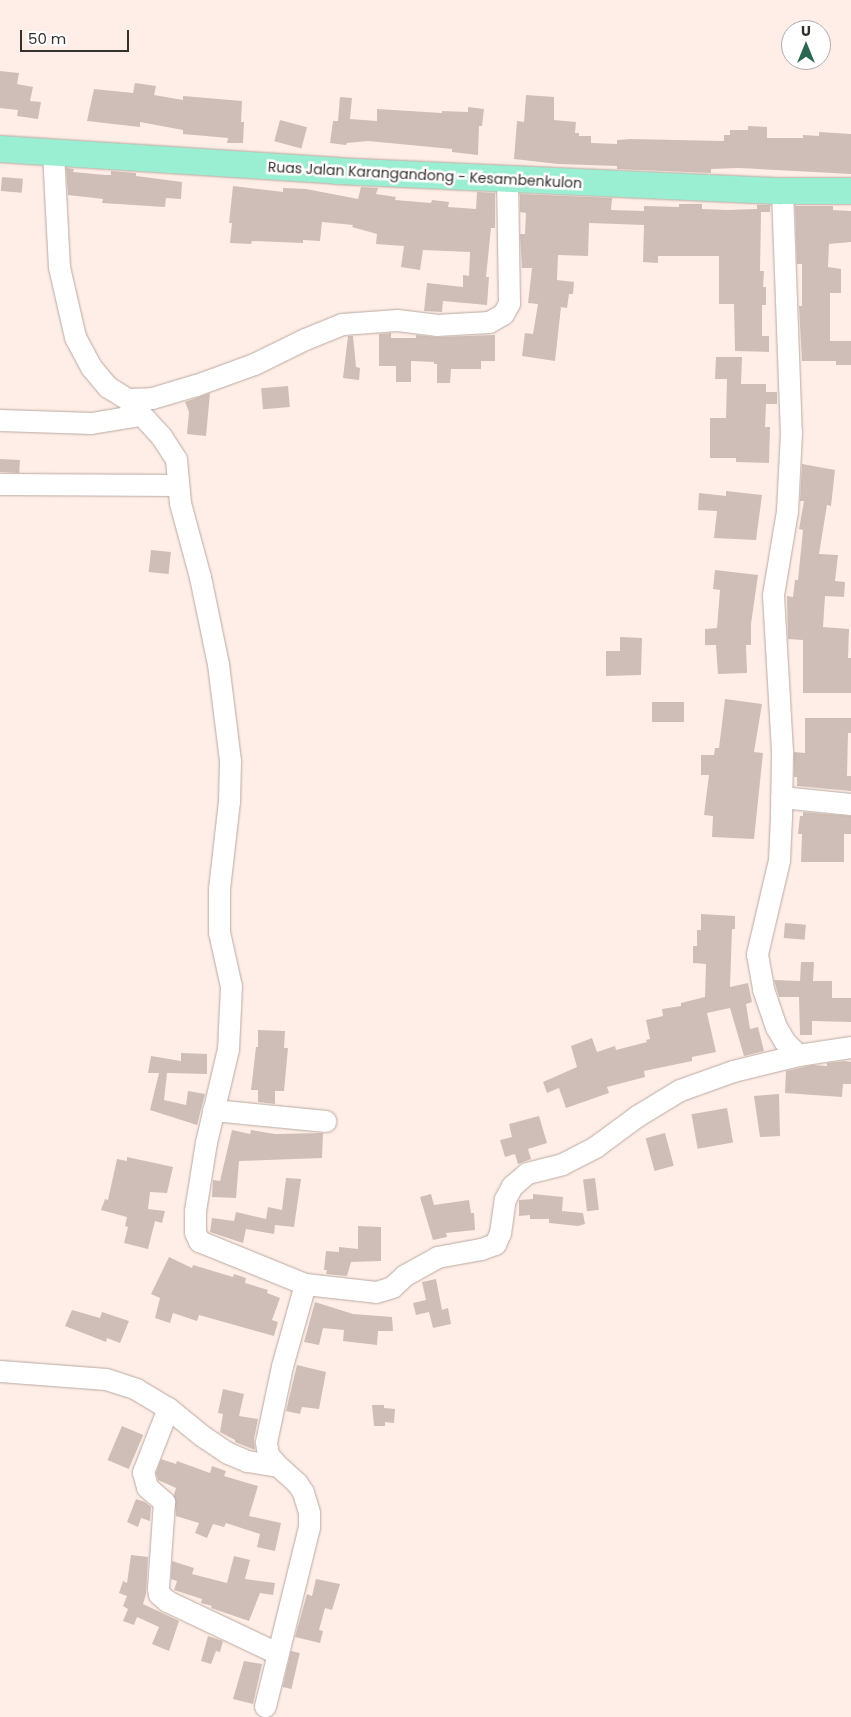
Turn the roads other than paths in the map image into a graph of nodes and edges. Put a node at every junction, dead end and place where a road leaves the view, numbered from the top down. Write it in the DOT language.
graph roads {
  1 [pos="0,149"];
  2 [pos="53,153"];
  3 [pos="507,179"];
  4 [pos="782,191"];
  5 [pos="851,191"];
  6 [pos="127,399"];
  7 [pos="140,415"];
  8 [pos="0,420"];
  9 [pos="0,484"];
  10 [pos="178,485"];
  11 [pos="781,797"];
  12 [pos="851,804"];
  13 [pos="851,1048"];
  14 [pos="798,1054"];
  15 [pos="213,1110"];
  16 [pos="325,1121"];
  17 [pos="305,1284"];
  18 [pos="0,1371"];
  19 [pos="168,1408"];
  20 [pos="278,1466"];
  21 [pos="277,1653"];
  22 [pos="265,1706"];
  1 -- 2 [label="main road, Ruas Jalan Karangandong - Kesambenkulon"];
  2 -- 3 [label="main road, Ruas Jalan Karangandong - Kesambenkulon"];
  2 -- 6 [label="street"];
  3 -- 4 [label="main road, Ruas Jalan Karangandong - Kesambenkulon"];
  3 -- 6 [label="street"];
  4 -- 5 [label="main road, Ruas Jalan Karangandong - Kesambenkulon"];
  4 -- 11 [label="street"];
  6 -- 7 [label="street"];
  7 -- 8 [label="street"];
  7 -- 10 [label="street"];
  9 -- 10 [label="street"];
  10 -- 15 [label="street"];
  11 -- 12 [label="street"];
  11 -- 14 [label="street"];
  13 -- 14 [label="street"];
  14 -- 17 [label="street"];
  15 -- 16 [label="street"];
  15 -- 17 [label="street"];
  17 -- 20 [label="street"];
  18 -- 19 [label="street"];
  19 -- 20 [label="street"];
  19 -- 21 [label="street"];
  20 -- 21 [label="street"];
  21 -- 22 [label="street"];
}
